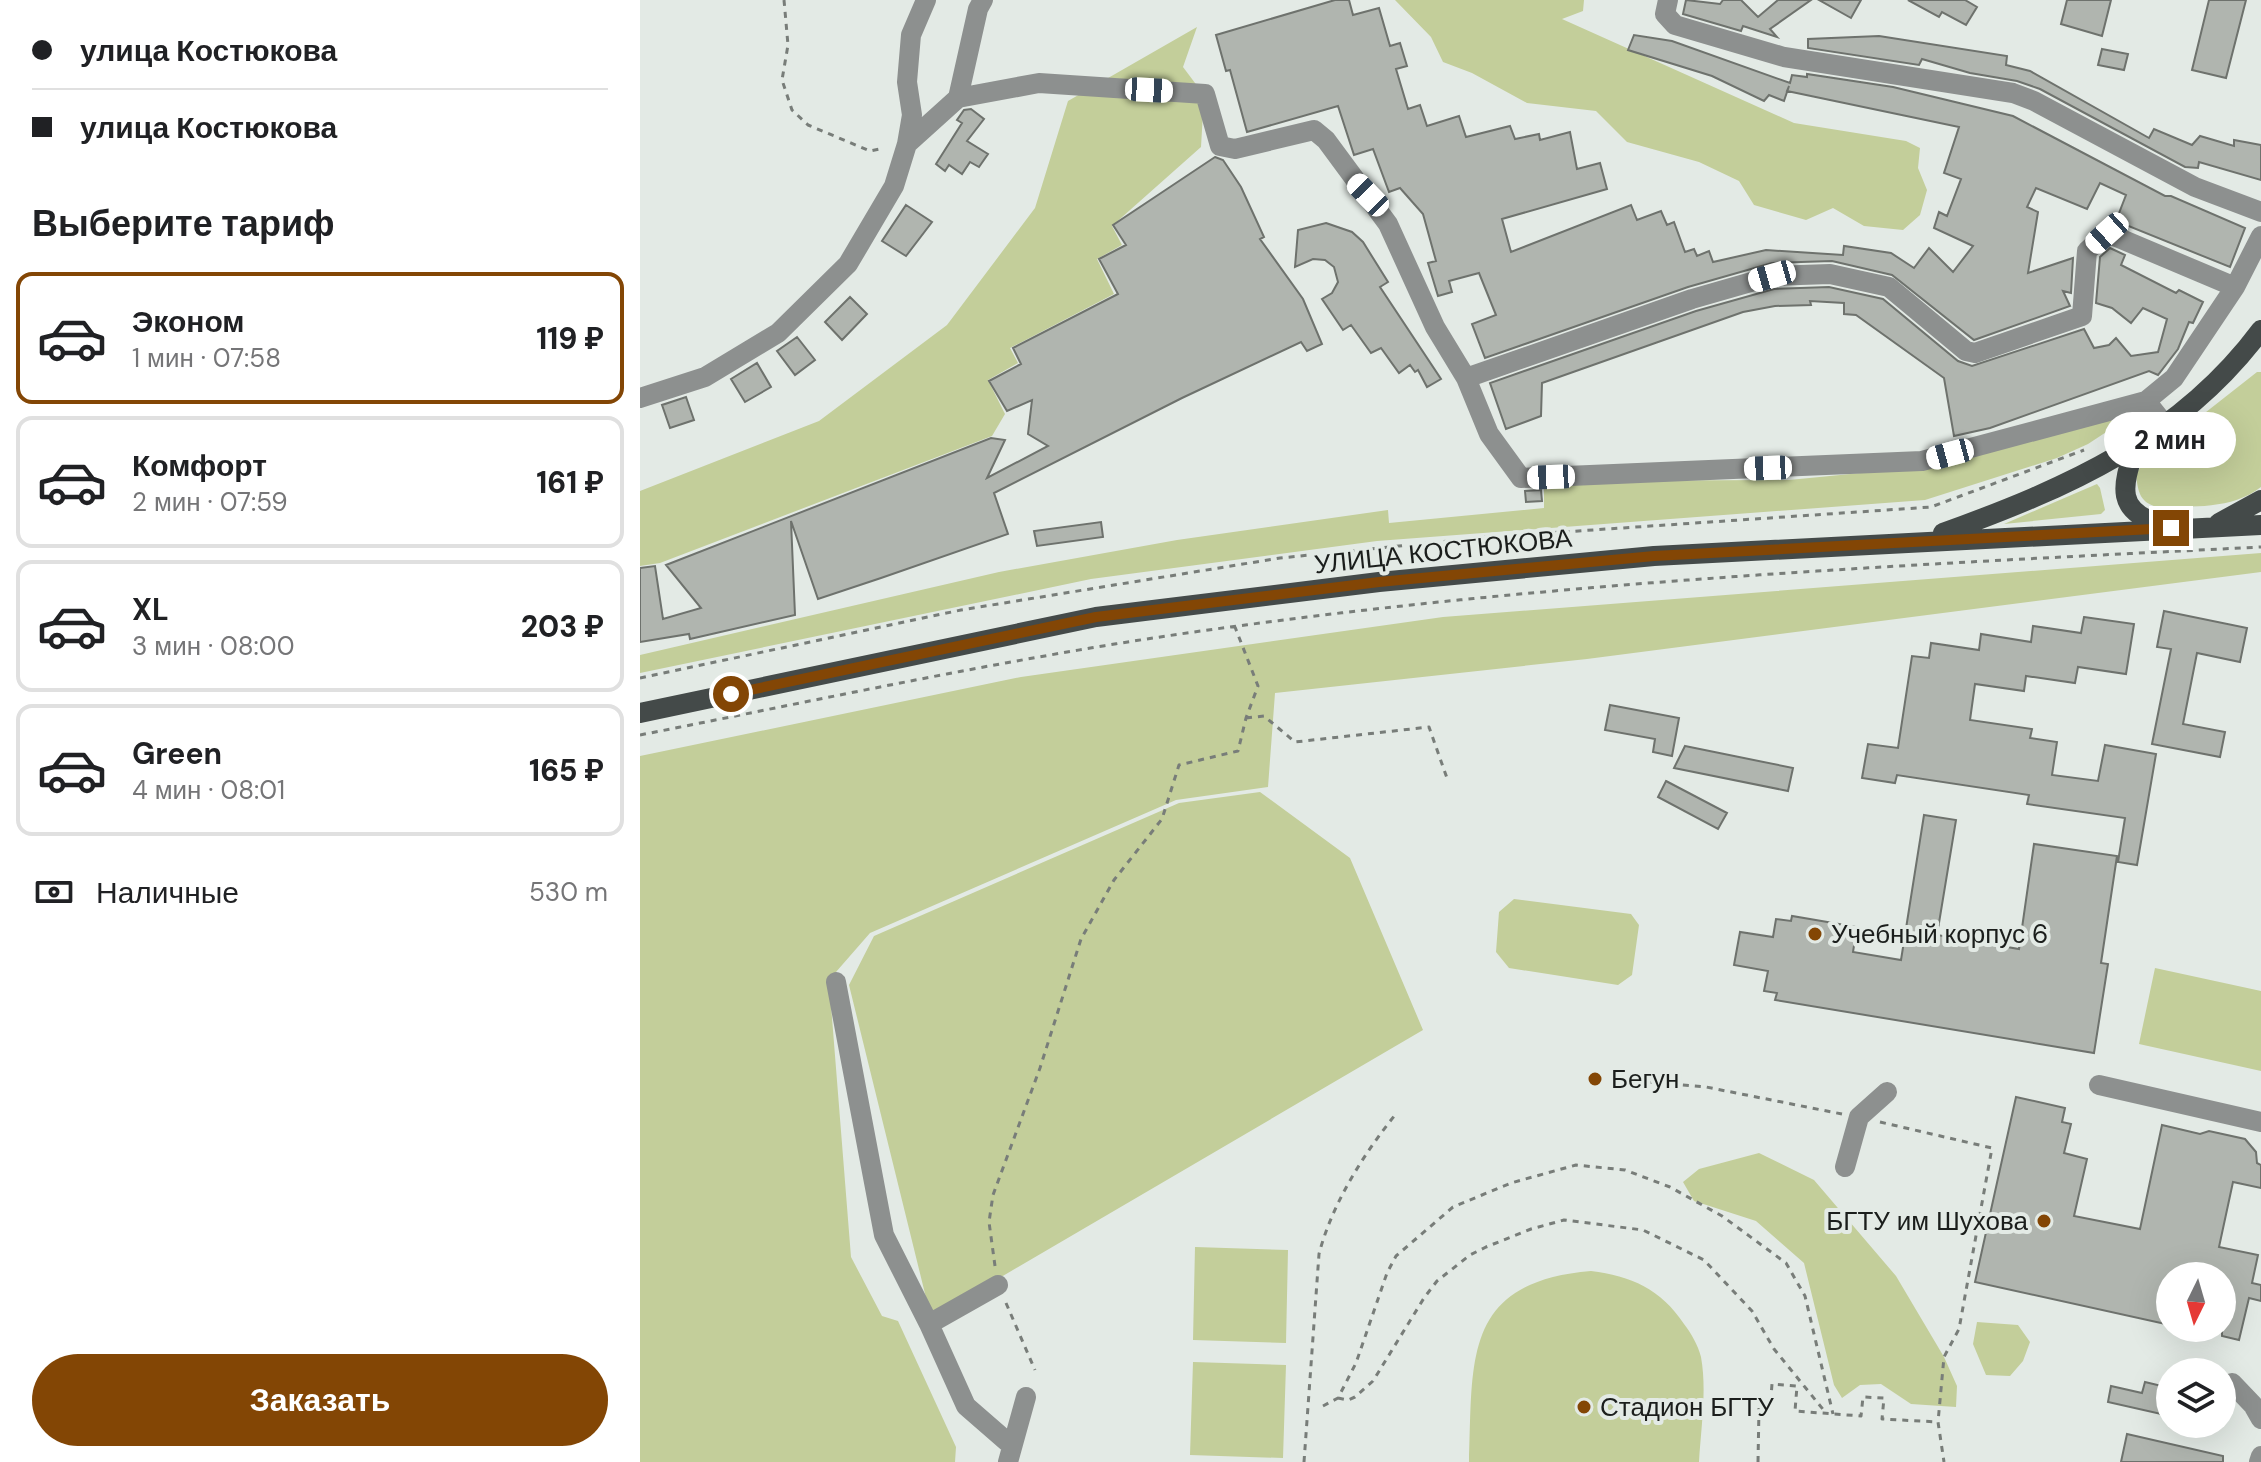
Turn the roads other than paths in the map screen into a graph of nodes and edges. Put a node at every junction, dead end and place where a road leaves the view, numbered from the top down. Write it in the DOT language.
graph roads {
  1 [pos="926,0"];
  2 [pos="983,0"];
  3 [pos="1668,0"];
  4 [pos="958,98"];
  5 [pos="907,144"];
  6 [pos="2261,212"];
  7 [pos="2261,236"];
  8 [pos="2235,287"];
  9 [pos="2261,330"];
  10 [pos="2261,352"];
  11 [pos="2236,363"];
  12 [pos="1466,378"];
  13 [pos="640,398"];
  14 [pos="2146,401"];
  15 [pos="2165,425"];
  16 [pos="2135,448"];
  17 [pos="2261,500"];
  18 [pos="2261,525"];
  19 [pos="2212,527"];
  20 [pos="2171,528"];
  21 [pos="1925,540"];
  22 [pos="640,713"];
  23 [pos="836,982"];
  24 [pos="2099,1085"];
  25 [pos="1887,1092"];
  26 [pos="2261,1122"];
  27 [pos="1845,1167"];
  28 [pos="998,1285"];
  29 [pos="929,1324"];
  30 [pos="2236,1387"];
  31 [pos="1026,1397"];
  32 [pos="2261,1419"];
  33 [pos="1010,1454"];
  34 [pos="2261,1456"];
  35 [pos="2259,1462"];
  1 -- 5 [label="street"];
  2 -- 4 [label="street"];
  3 -- 6 [label="street"];
  4 -- 5 [label="street"];
  4 -- 12 [label="street"];
  5 -- 13 [label="street"];
  7 -- 8 [label="street"];
  8 -- 12 [label="street"];
  8 -- 14 [label="street"];
  9 -- 11 [label="main road"];
  10 -- 11 [label="main road"];
  11 -- 15 [label="main road"];
  12 -- 14 [label="street"];
  14 -- 15 [label="street"];
  15 -- 16 [label="main road"];
  16 -- 20 [label="main road"];
  16 -- 21 [label="main road"];
  17 -- 19 [label="main road"];
  18 -- 19 [label="main road, УЛИЦА КОСТЮКОВА"];
  19 -- 20 [label="main road, УЛИЦА КОСТЮКОВА"];
  20 -- 21 [label="main road, УЛИЦА КОСТЮКОВА"];
  21 -- 22 [label="main road, УЛИЦА КОСТЮКОВА"];
  23 -- 29 [label="street"];
  24 -- 26 [label="street"];
  25 -- 27 [label="street"];
  28 -- 29 [label="street"];
  29 -- 33 [label="street"];
  30 -- 32 [label="street"];
  31 -- 33 [label="street"];
  34 -- 35 [label="street"];
}
